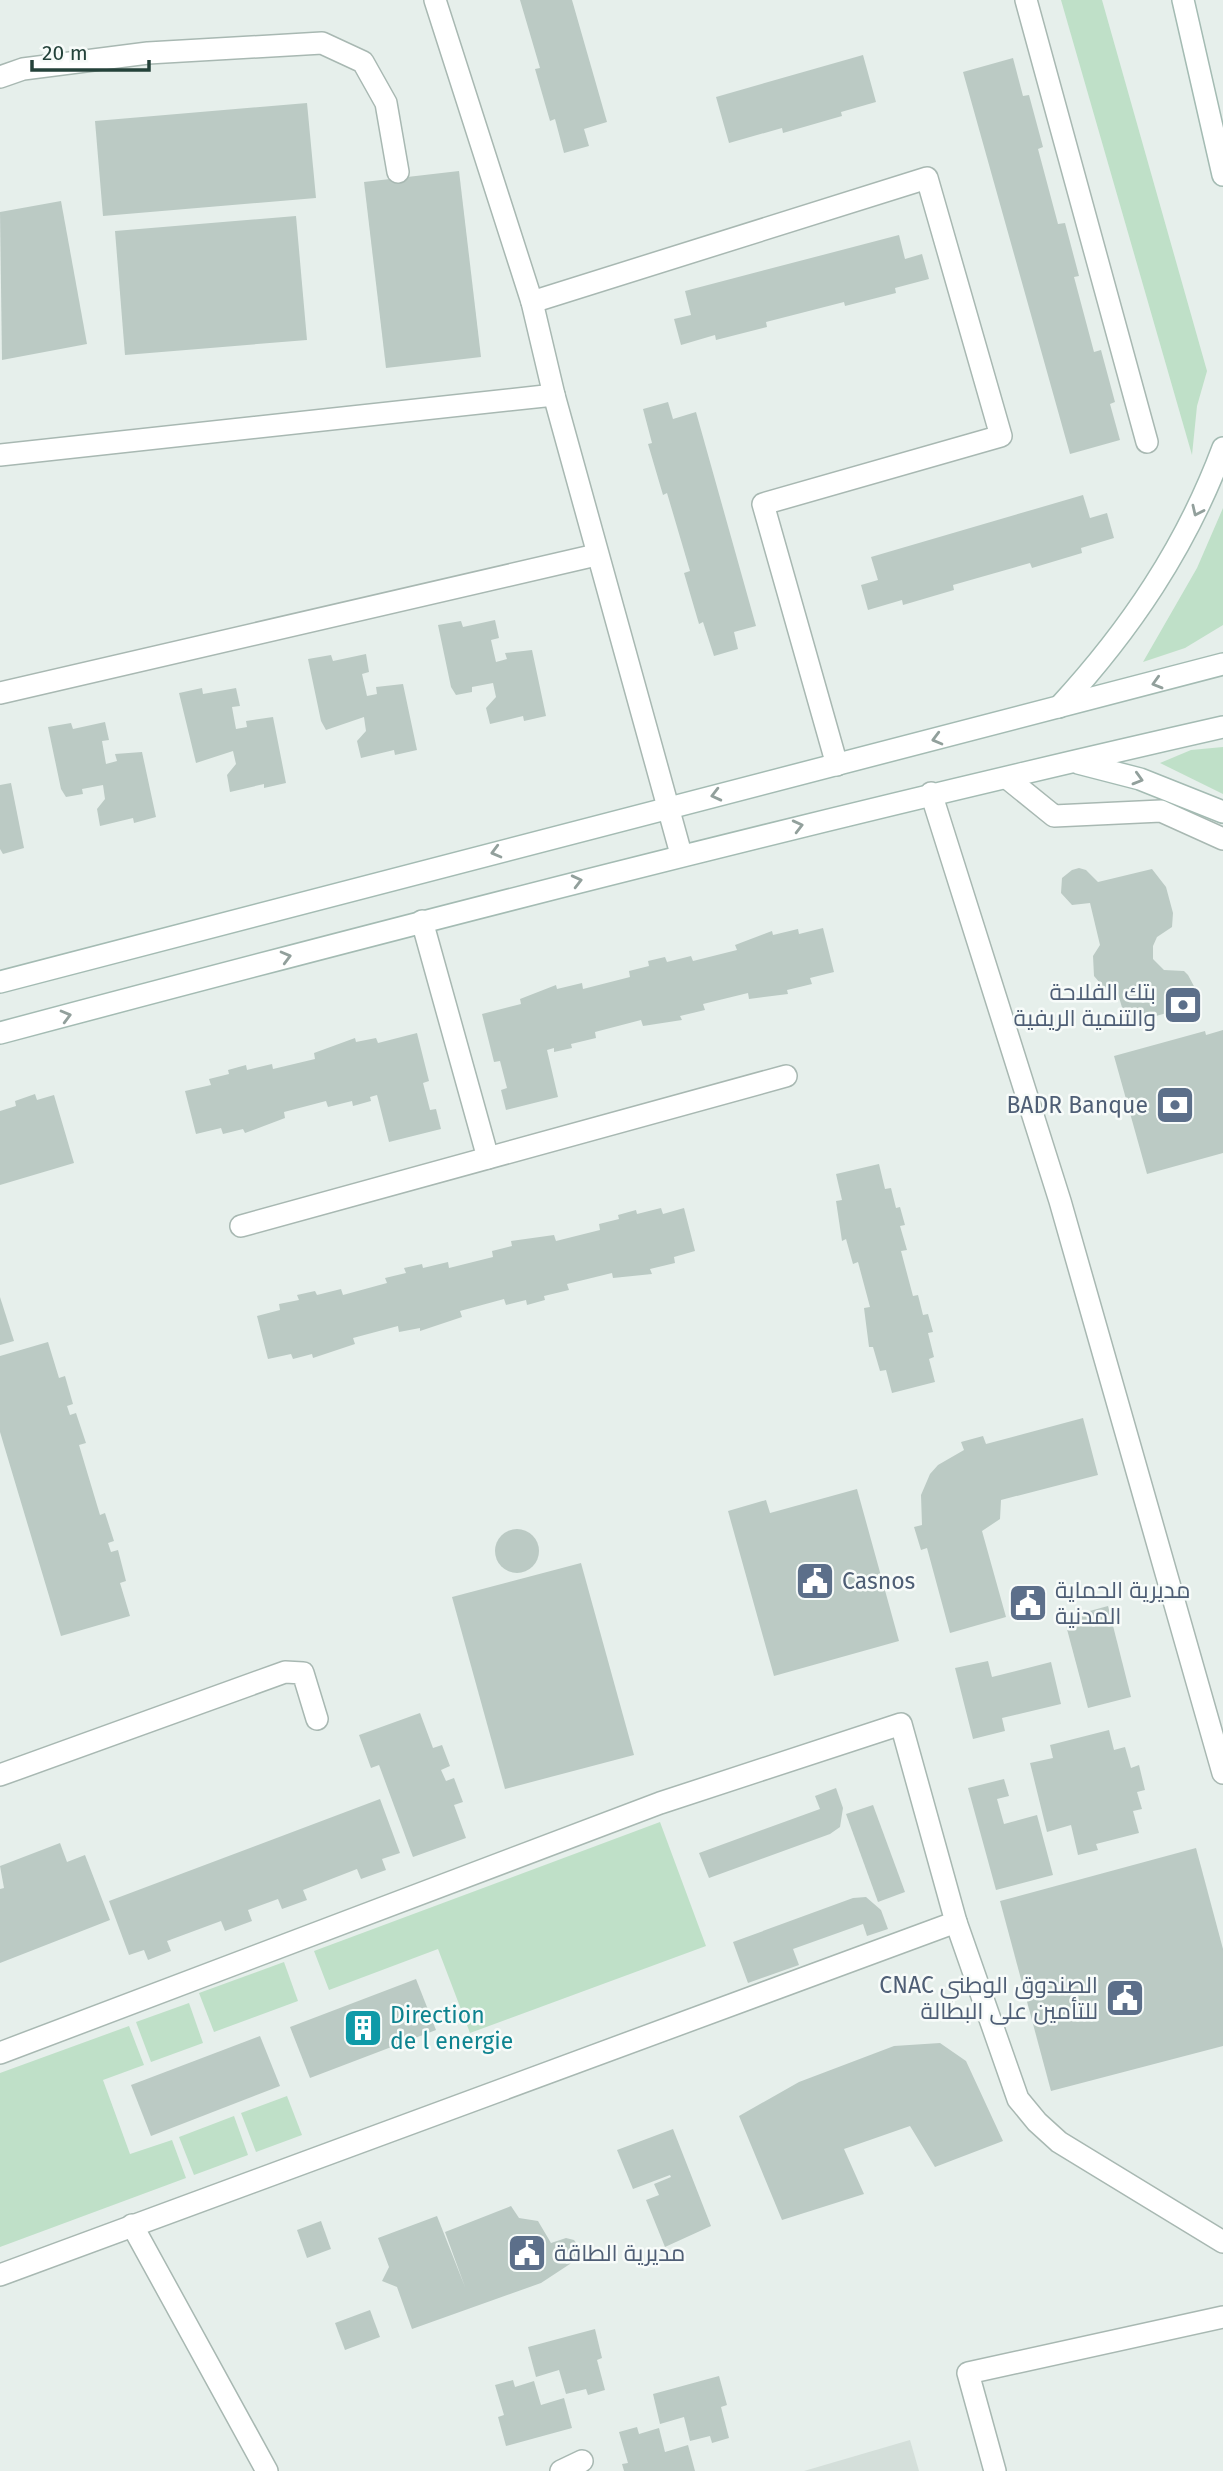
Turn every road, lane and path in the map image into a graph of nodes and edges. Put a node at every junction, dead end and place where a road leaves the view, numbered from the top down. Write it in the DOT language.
graph roads {
  1 [pos="435,0"];
  2 [pos="1026,0"];
  3 [pos="1183,0"];
  4 [pos="0,77"];
  5 [pos="398,172"];
  6 [pos="1223,175"];
  7 [pos="532,302"];
  8 [pos="554,395"];
  9 [pos="1147,442"];
  10 [pos="1223,448"];
  11 [pos="0,455"];
  12 [pos="596,555"];
  13 [pos="1223,664"];
  14 [pos="0,693"];
  15 [pos="1059,707"];
  16 [pos="1223,726"];
  17 [pos="1072,762"];
  18 [pos="837,765"];
  19 [pos="1007,778"];
  20 [pos="931,793"];
  21 [pos="669,806"];
  22 [pos="1223,812"];
  23 [pos="1223,839"];
  24 [pos="681,854"];
  25 [pos="422,921"];
  26 [pos="0,982"];
  27 [pos="0,1033"];
  28 [pos="786,1076"];
  29 [pos="488,1158"];
  30 [pos="241,1226"];
  31 [pos="317,1719"];
  32 [pos="1223,1773"];
  33 [pos="0,1775"];
  34 [pos="956,1922"];
  35 [pos="0,2053"];
  36 [pos="132,2225"];
  37 [pos="1223,2242"];
  38 [pos="0,2274"];
  39 [pos="1223,2317"];
  40 [pos="582,2461"];
  41 [pos="267,2471"];
  42 [pos="561,2471"];
  43 [pos="995,2471"];
  1 -- 7 [label="street"];
  2 -- 9 [label="street"];
  3 -- 6 [label="street"];
  4 -- 5 [label="street"];
  7 -- 8 [label="street"];
  7 -- 18 [label="street"];
  8 -- 11 [label="street"];
  8 -- 12 [label="street"];
  10 -- 15 [label="street, one-way"];
  12 -- 14 [label="street"];
  12 -- 21 [label="street"];
  13 -- 15 [label="street, one-way"];
  15 -- 18 [label="street, one-way"];
  16 -- 17 [label="street"];
  17 -- 19 [label="street"];
  17 -- 22 [label="street, one-way"];
  18 -- 21 [label="street, one-way"];
  19 -- 20 [label="street"];
  19 -- 23 [label="street"];
  24 -- 20 [label="street, one-way"];
  20 -- 32 [label="street"];
  21 -- 24 [label="street"];
  21 -- 26 [label="street, one-way"];
  25 -- 24 [label="street, one-way"];
  27 -- 25 [label="street, one-way"];
  25 -- 29 [label="street"];
  28 -- 29 [label="street"];
  29 -- 30 [label="street"];
  31 -- 33 [label="street"];
  34 -- 35 [label="street"];
  34 -- 36 [label="street"];
  34 -- 37 [label="street"];
  36 -- 38 [label="street"];
  36 -- 41 [label="street"];
  39 -- 43 [label="street"];
  40 -- 42 [label="street"];
}
